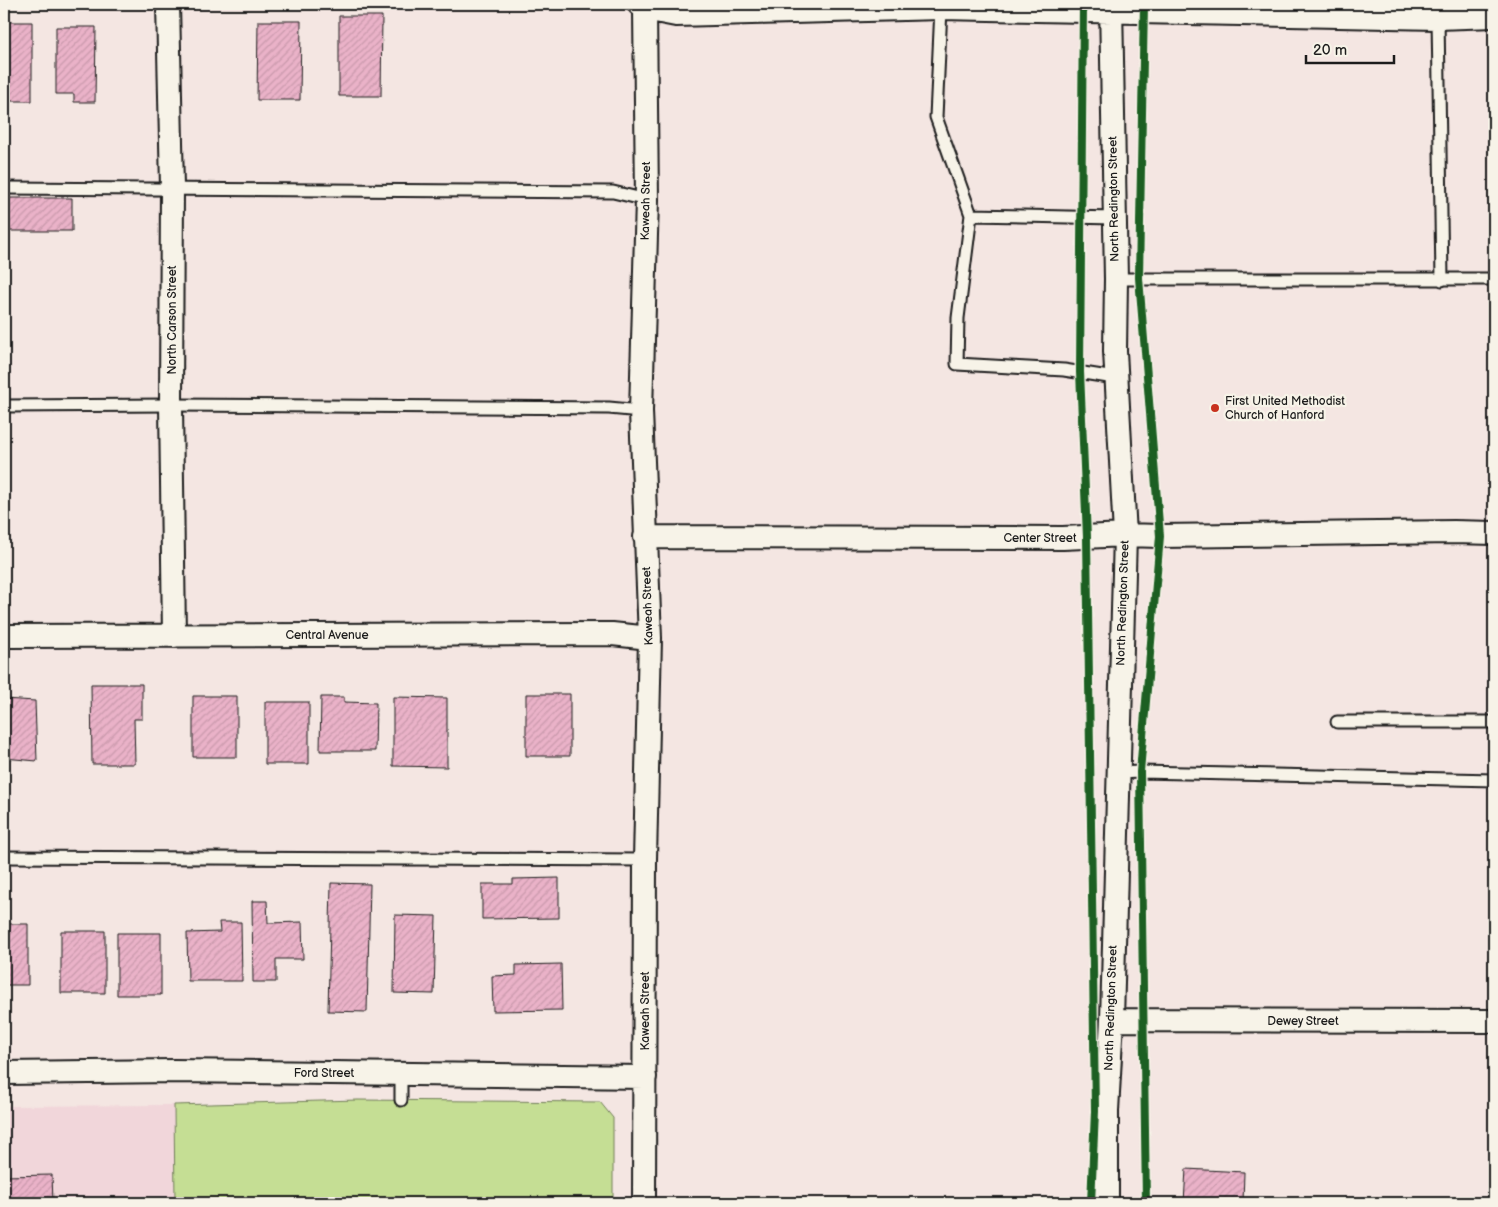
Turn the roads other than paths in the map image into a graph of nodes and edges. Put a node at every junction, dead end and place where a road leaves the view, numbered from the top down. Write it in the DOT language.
graph roads {
  1 [pos="168,4"];
  2 [pos="642,6"];
  3 [pos="941,8"];
  4 [pos="1111,8"];
  5 [pos="1494,16"];
  6 [pos="1438,18"];
  7 [pos="4,188"];
  8 [pos="172,188"];
  9 [pos="647,200"];
  10 [pos="971,215"];
  11 [pos="1115,218"];
  12 [pos="1116,279"];
  13 [pos="1494,279"];
  14 [pos="1442,280"];
  15 [pos="1116,378"];
  16 [pos="171,405"];
  17 [pos="4,406"];
  18 [pos="641,411"];
  19 [pos="1494,534"];
  20 [pos="1125,535"];
  21 [pos="645,537"];
  22 [pos="4,636"];
  23 [pos="174,636"];
  24 [pos="650,638"];
  25 [pos="1337,722"];
  26 [pos="1494,722"];
  27 [pos="1118,773"];
  28 [pos="1494,780"];
  29 [pos="4,856"];
  30 [pos="645,860"];
  31 [pos="1112,1020"];
  32 [pos="1494,1022"];
  33 [pos="4,1072"];
  34 [pos="401,1073"];
  35 [pos="645,1076"];
  36 [pos="401,1100"];
  37 [pos="644,1203"];
  38 [pos="1107,1203"];
  1 -- 8 [label="street, North Carson Street"];
  2 -- 3 [label="street"];
  2 -- 9 [label="street, Kaweah Street"];
  3 -- 4 [label="street"];
  3 -- 10 [label="lane"];
  4 -- 6 [label="street"];
  4 -- 11 [label="street, North Redington Street"];
  5 -- 6 [label="street"];
  6 -- 14 [label="lane"];
  7 -- 8 [label="lane"];
  8 -- 9 [label="lane"];
  8 -- 16 [label="street, North Carson Street"];
  9 -- 18 [label="street, Kaweah Street"];
  10 -- 11 [label="lane"];
  10 -- 15 [label="lane"];
  11 -- 12 [label="street, North Redington Street"];
  12 -- 14 [label="lane"];
  12 -- 15 [label="street, North Redington Street"];
  13 -- 14 [label="lane"];
  15 -- 20 [label="street, North Redington Street"];
  16 -- 17 [label="lane"];
  16 -- 18 [label="lane"];
  16 -- 23 [label="street, North Carson Street"];
  18 -- 21 [label="street, Kaweah Street"];
  19 -- 20 [label="street, Center Street"];
  20 -- 21 [label="street, Center Street"];
  20 -- 27 [label="street, North Redington Street"];
  21 -- 24 [label="street, Kaweah Street"];
  22 -- 23 [label="street, Central Avenue"];
  23 -- 24 [label="street, Central Avenue"];
  24 -- 30 [label="street, Kaweah Street"];
  25 -- 26 [label="lane"];
  27 -- 28 [label="lane"];
  27 -- 31 [label="street, North Redington Street"];
  29 -- 30 [label="lane"];
  30 -- 35 [label="street, Kaweah Street"];
  31 -- 32 [label="street, Dewey Street"];
  31 -- 38 [label="street, North Redington Street"];
  33 -- 34 [label="street, Ford Street"];
  34 -- 35 [label="street, Ford Street"];
  34 -- 36 [label="lane"];
  35 -- 37 [label="street, Kaweah Street"];
}
